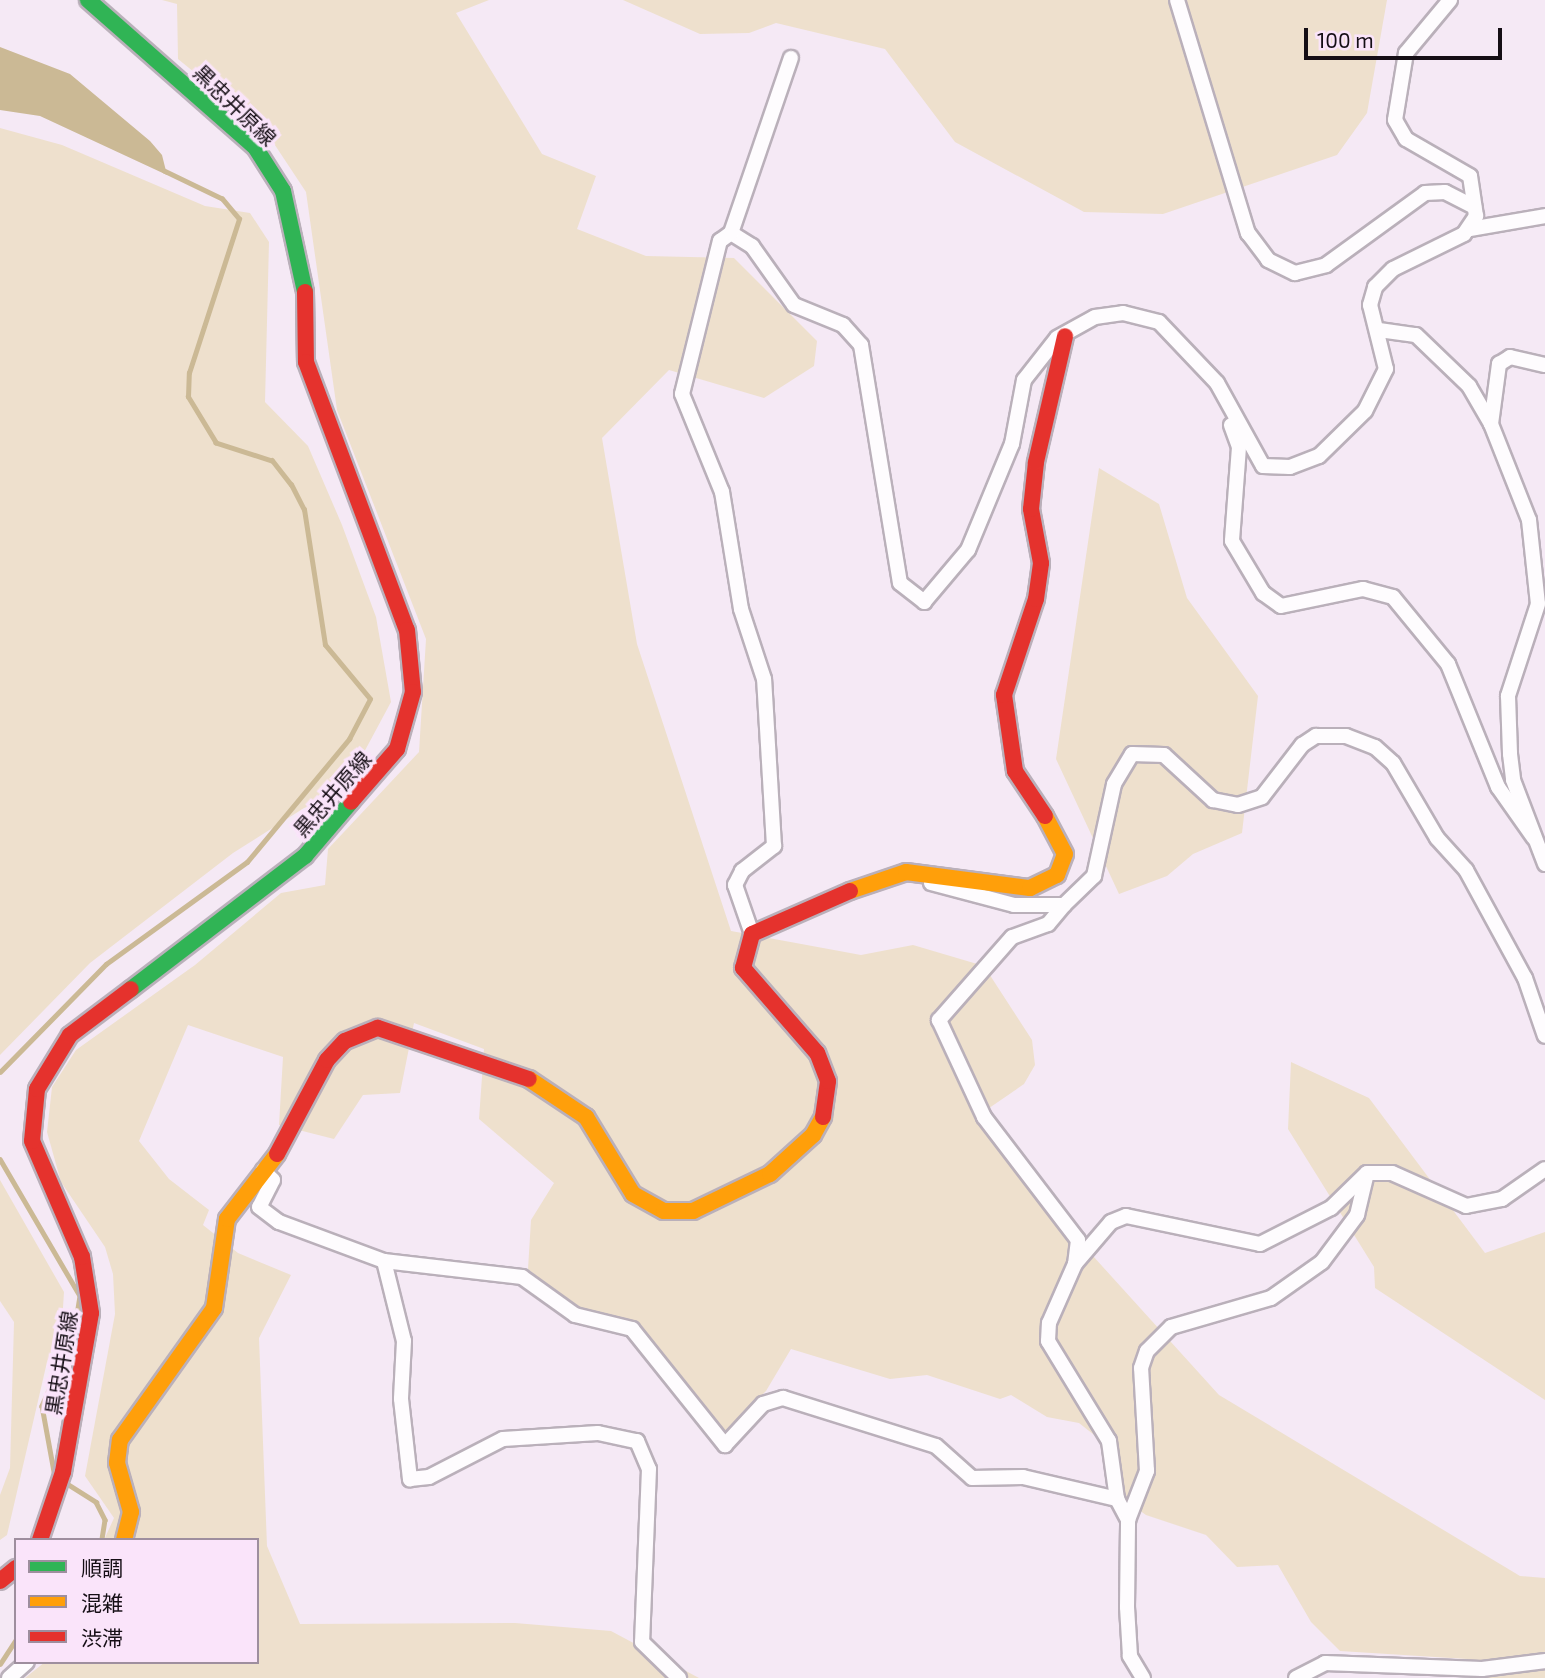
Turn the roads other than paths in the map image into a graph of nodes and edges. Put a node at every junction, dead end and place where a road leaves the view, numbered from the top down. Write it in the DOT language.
graph roads {
  1 [pos="88,0"];
  2 [pos="1177,0"];
  3 [pos="1450,0"];
  4 [pos="792,58"];
  5 [pos="1474,207"];
  6 [pos="1545,216"];
  7 [pos="1470,229"];
  8 [pos="731,233"];
  9 [pos="1379,330"];
  10 [pos="1065,336"];
  11 [pos="1545,365"];
  12 [pos="1229,402"];
  13 [pos="1491,424"];
  14 [pos="1534,838"];
  15 [pos="1545,864"];
  16 [pos="916,872"];
  17 [pos="1064,905"];
  18 [pos="752,934"];
  19 [pos="1545,1036"];
  20 [pos="1545,1168"];
  21 [pos="263,1170"];
  22 [pos="1367,1173"];
  23 [pos="384,1261"];
  24 [pos="1075,1264"];
  25 [pos="1117,1499"];
  26 [pos="1128,1520"];
  27 [pos="41,1538"];
  28 [pos="124,1538"];
  29 [pos="14,1570"];
  30 [pos="0,1581"];
  31 [pos="1545,1661"];
  32 [pos="25,1664"];
  33 [pos="9,1678"];
  34 [pos="679,1678"];
  35 [pos="1143,1678"];
  36 [pos="1296,1678"];
  1 -- 27 [label="street, 黒忠井原線"];
  2 -- 5 [label="street"];
  3 -- 5 [label="street"];
  4 -- 8 [label="street"];
  5 -- 7 [label="street"];
  6 -- 7 [label="street"];
  7 -- 9 [label="street"];
  8 -- 10 [label="street"];
  8 -- 18 [label="street"];
  9 -- 12 [label="street"];
  9 -- 13 [label="street"];
  10 -- 12 [label="street"];
  10 -- 16 [label="street"];
  11 -- 13 [label="street"];
  12 -- 14 [label="street"];
  13 -- 14 [label="street"];
  14 -- 15 [label="street"];
  16 -- 17 [label="street"];
  16 -- 18 [label="street"];
  17 -- 19 [label="street"];
  17 -- 24 [label="street"];
  18 -- 21 [label="street"];
  20 -- 22 [label="street"];
  21 -- 23 [label="street"];
  21 -- 28 [label="street"];
  22 -- 24 [label="street"];
  22 -- 26 [label="street"];
  23 -- 25 [label="street"];
  23 -- 34 [label="street"];
  24 -- 25 [label="street"];
  25 -- 26 [label="street"];
  26 -- 35 [label="street"];
  29 -- 30 [label="street"];
  31 -- 36 [label="street"];
  32 -- 33 [label="street"];
}
